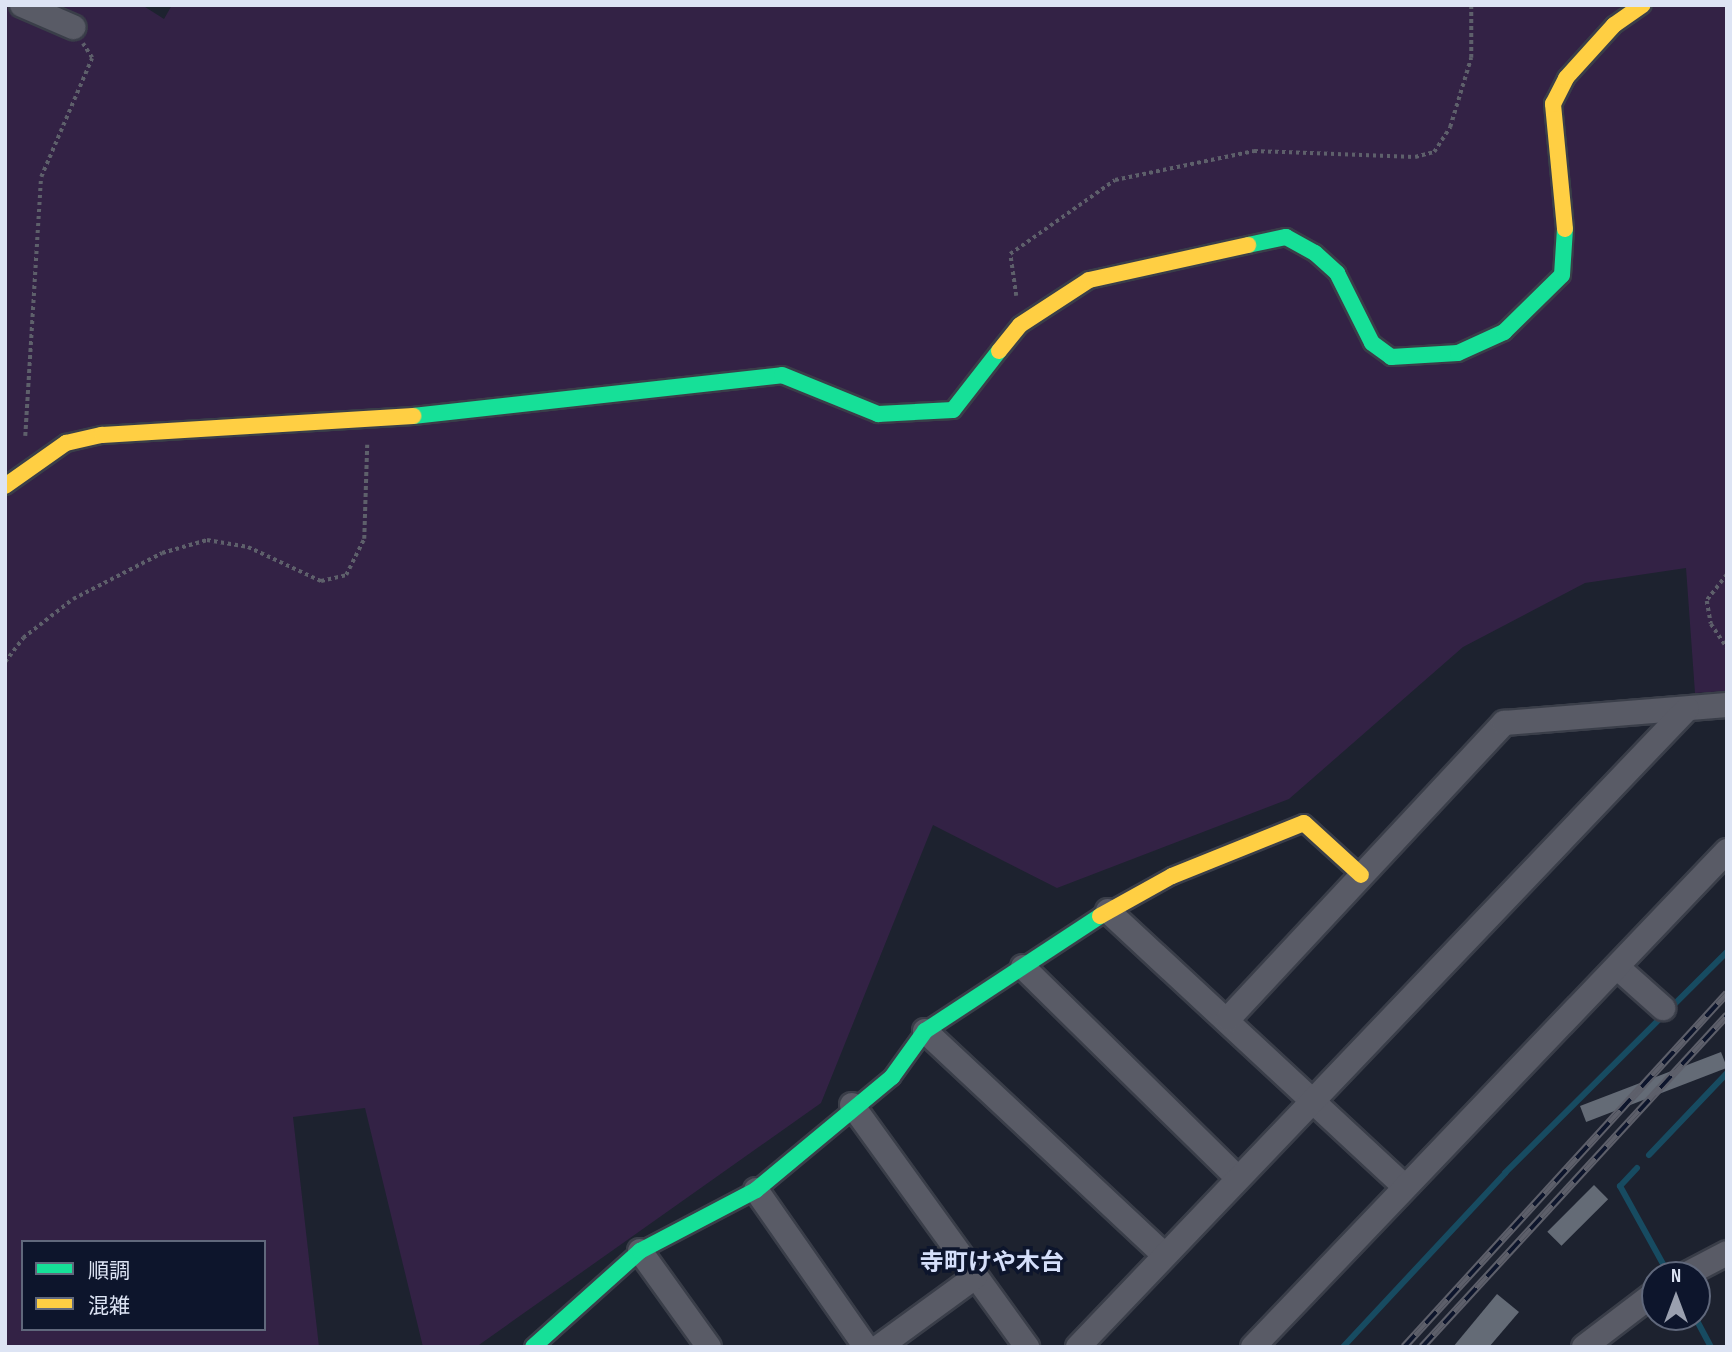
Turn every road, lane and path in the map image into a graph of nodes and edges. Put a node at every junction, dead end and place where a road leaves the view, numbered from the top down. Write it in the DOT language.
graph roads {
  1 [pos="22,5"];
  2 [pos="1471,5"];
  3 [pos="1643,5"];
  4 [pos="73,27"];
  5 [pos="1020,325"];
  6 [pos="365,416"];
  7 [pos="20,472"];
  8 [pos="5,486"];
  9 [pos="1727,575"];
  10 [pos="1727,648"];
  11 [pos="5,662"];
  12 [pos="1727,705"];
  13 [pos="1687,709"];
  14 [pos="1727,850"];
  15 [pos="1361,875"];
  16 [pos="1108,911"];
  17 [pos="1023,967"];
  18 [pos="1617,967"];
  19 [pos="1662,1008"];
  20 [pos="1228,1019"];
  21 [pos="925,1031"];
  22 [pos="1312,1101"];
  23 [pos="852,1105"];
  24 [pos="1238,1178"];
  25 [pos="1404,1186"];
  26 [pos="756,1190"];
  27 [pos="640,1251"];
  28 [pos="1727,1253"];
  29 [pos="1164,1255"];
  30 [pos="1711,1261"];
  31 [pos="975,1277"];
  32 [pos="1641,1304"];
  33 [pos="542,1344"];
  34 [pos="709,1347"];
  35 [pos="866,1347"];
  36 [pos="879,1347"];
  37 [pos="1027,1347"];
  38 [pos="1079,1347"];
  39 [pos="1253,1347"];
  40 [pos="1584,1347"];
  1 -- 4 [label="street"];
  2 -- 5 [label="path"];
  3 -- 5 [label="street"];
  4 -- 7 [label="path"];
  5 -- 6 [label="street"];
  6 -- 7 [label="street"];
  6 -- 11 [label="path"];
  7 -- 8 [label="street"];
  9 -- 10 [label="path"];
  12 -- 13 [label="street"];
  13 -- 15 [label="street"];
  13 -- 22 [label="street"];
  14 -- 18 [label="street"];
  15 -- 16 [label="street"];
  15 -- 20 [label="street"];
  16 -- 17 [label="street"];
  16 -- 20 [label="street"];
  17 -- 21 [label="street"];
  17 -- 24 [label="street"];
  18 -- 19 [label="street"];
  18 -- 25 [label="street"];
  20 -- 22 [label="street"];
  21 -- 23 [label="street"];
  21 -- 29 [label="street"];
  22 -- 24 [label="street"];
  22 -- 25 [label="street"];
  23 -- 26 [label="street"];
  23 -- 31 [label="street"];
  24 -- 29 [label="street"];
  25 -- 39 [label="street"];
  26 -- 27 [label="street"];
  26 -- 35 [label="street"];
  27 -- 33 [label="street"];
  27 -- 34 [label="street"];
  28 -- 30 [label="street"];
  29 -- 38 [label="street"];
  31 -- 36 [label="street"];
  31 -- 37 [label="street"];
  32 -- 40 [label="street"];
}
